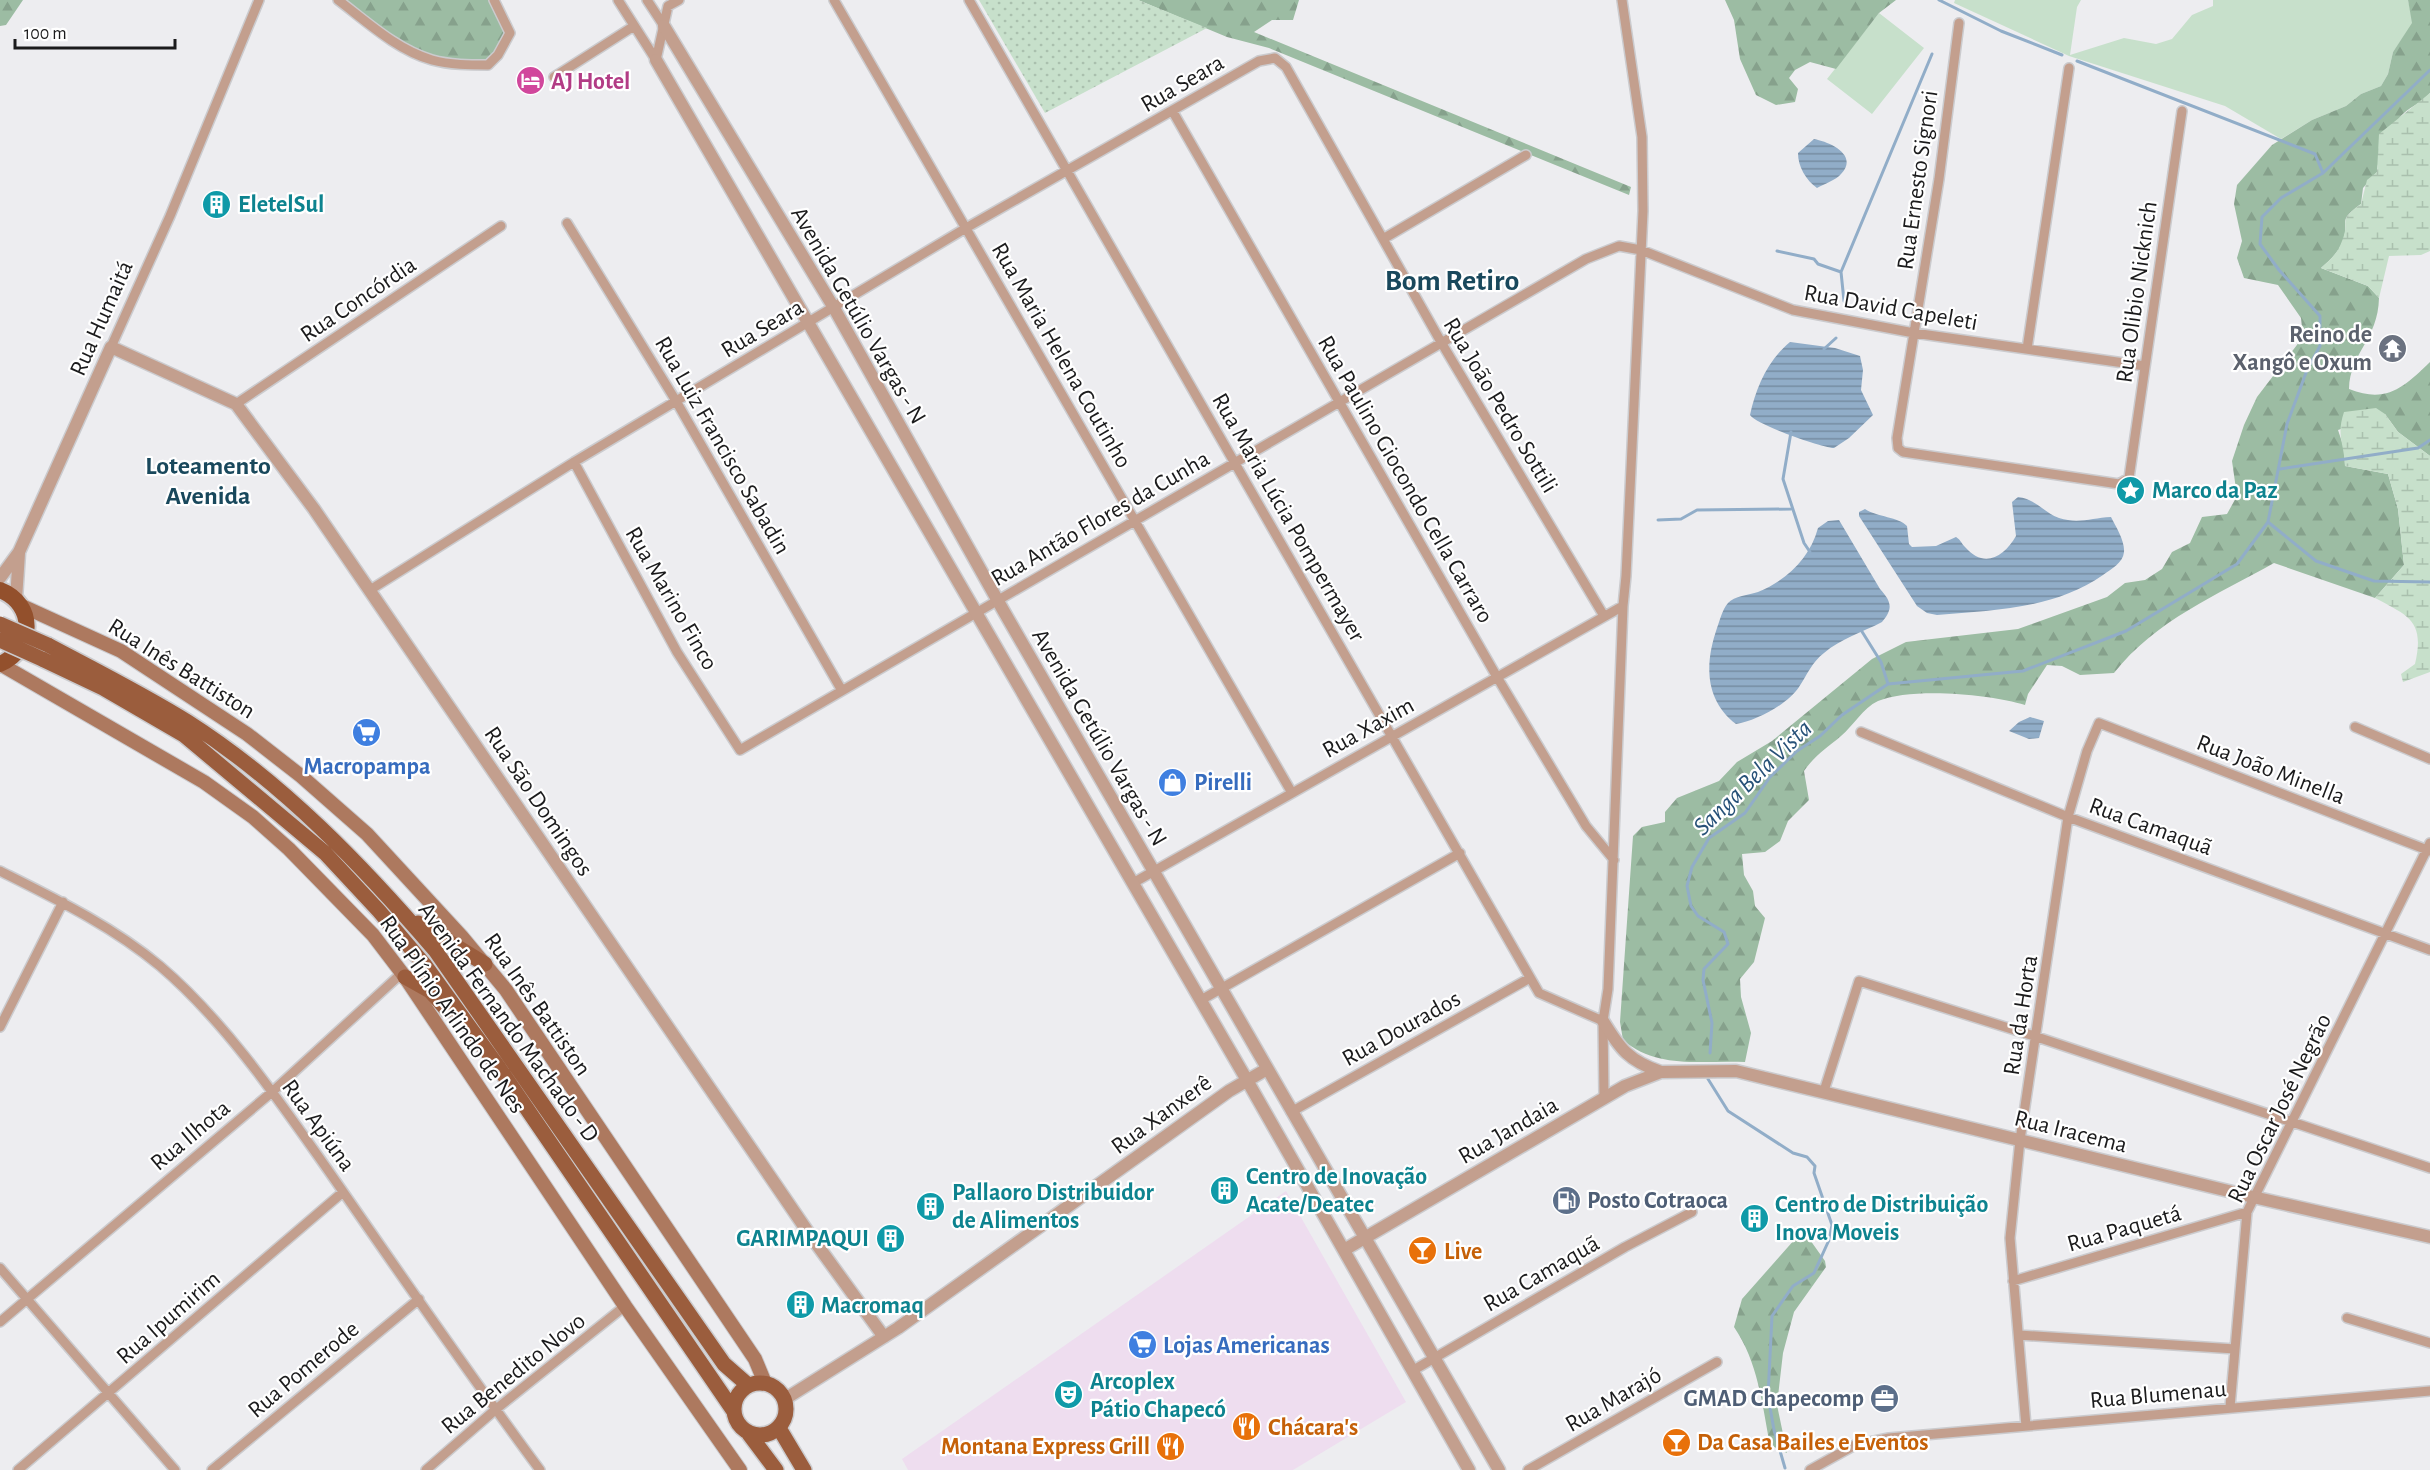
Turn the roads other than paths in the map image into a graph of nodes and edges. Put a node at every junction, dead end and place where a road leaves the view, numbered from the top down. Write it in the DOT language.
graph roads {
  1 [pos="259,0"];
  2 [pos="338,0"];
  3 [pos="494,0"];
  4 [pos="618,0"];
  5 [pos="648,0"];
  6 [pos="679,0"];
  7 [pos="834,0"];
  8 [pos="969,0"];
  9 [pos="1622,0"];
  10 [pos="1959,23"];
  11 [pos="634,26"];
  12 [pos="664,26"];
  13 [pos="1275,58"];
  14 [pos="656,60"];
  15 [pos="2069,68"];
  16 [pos="554,77"];
  17 [pos="2182,111"];
  18 [pos="1173,112"];
  19 [pos="1526,155"];
  20 [pos="1069,171"];
  21 [pos="567,223"];
  22 [pos="501,226"];
  23 [pos="966,228"];
  24 [pos="1383,239"];
  25 [pos="1641,250"];
  26 [pos="834,308"];
  27 [pos="808,323"];
  28 [pos="1914,333"];
  29 [pos="1441,342"];
  30 [pos="111,347"];
  31 [pos="2027,349"];
  32 [pos="2145,366"];
  33 [pos="676,401"];
  34 [pos="1340,402"];
  35 [pos="236,404"];
  36 [pos="1235,461"];
  37 [pos="574,462"];
  38 [pos="2128,478"];
  39 [pos="1135,521"];
  40 [pos="19,552"];
  41 [pos="0,578"];
  42 [pos="0,590"];
  43 [pos="370,591"];
  44 [pos="998,601"];
  45 [pos="18,602"];
  46 [pos="1623,606"];
  47 [pos="976,613"];
  48 [pos="1604,616"];
  49 [pos="0,624"];
  50 [pos="0,640"];
  51 [pos="45,652"];
  52 [pos="0,664"];
  53 [pos="1497,677"];
  54 [pos="841,689"];
  55 [pos="2099,723"];
  56 [pos="2355,727"];
  57 [pos="1861,732"];
  58 [pos="1393,736"];
  59 [pos="740,750"];
  60 [pos="2430,759"];
  61 [pos="1292,793"];
  62 [pos="2068,816"];
  63 [pos="2429,848"];
  64 [pos="1460,854"];
  65 [pos="1614,860"];
  66 [pos="1153,871"];
  67 [pos="0,872"];
  68 [pos="1133,883"];
  69 [pos="63,902"];
  70 [pos="405,915"];
  71 [pos="2386,934"];
  72 [pos="2430,950"];
  73 [pos="485,964"];
  74 [pos="403,975"];
  75 [pos="1530,978"];
  76 [pos="1221,989"];
  77 [pos="1201,1000"];
  78 [pos="1604,1022"];
  79 [pos="0,1027"];
  80 [pos="2037,1037"];
  81 [pos="499,1068"];
  82 [pos="1267,1069"];
  83 [pos="1702,1070"];
  84 [pos="1660,1072"];
  85 [pos="1246,1080"];
  86 [pos="1824,1091"];
  87 [pos="272,1092"];
  88 [pos="1604,1097"];
  89 [pos="1291,1112"];
  90 [pos="2291,1123"];
  91 [pos="2020,1140"];
  92 [pos="2430,1168"];
  93 [pos="1308,1188"];
  94 [pos="343,1192"];
  95 [pos="2253,1197"];
  96 [pos="1348,1210"];
  97 [pos="1692,1212"];
  98 [pos="2247,1212"];
  99 [pos="2430,1237"];
  100 [pos="1364,1238"];
  101 [pos="1344,1250"];
  102 [pos="0,1268"];
  103 [pos="2013,1281"];
  104 [pos="27,1299"];
  105 [pos="419,1299"];
  106 [pos="625,1306"];
  107 [pos="2347,1318"];
  108 [pos="0,1322"];
  109 [pos="2019,1335"];
  110 [pos="884,1337"];
  111 [pos="2430,1343"];
  112 [pos="2235,1349"];
  113 [pos="1433,1358"];
  114 [pos="1717,1362"];
  115 [pos="1412,1371"];
  116 [pos="765,1383"];
  117 [pos="748,1385"];
  118 [pos="2430,1391"];
  119 [pos="109,1393"];
  120 [pos="784,1400"];
  121 [pos="2230,1407"];
  122 [pos="495,1410"];
  123 [pos="733,1410"];
  124 [pos="2026,1426"];
  125 [pos="779,1428"];
  126 [pos="750,1434"];
  127 [pos="18,1470"];
  128 [pos="175,1470"];
  129 [pos="212,1470"];
  130 [pos="426,1470"];
  131 [pos="540,1470"];
  132 [pos="740,1470"];
  133 [pos="776,1470"];
  134 [pos="804,1470"];
  135 [pos="1469,1470"];
  136 [pos="1499,1470"];
  137 [pos="1528,1470"];
  138 [pos="1810,1470"];
  1 -- 30 [label="street, Rua Humaitá"];
  2 -- 3 [label="street"];
  4 -- 11 [label="street"];
  5 -- 12 [label="street"];
  6 -- 12 [label="street"];
  7 -- 23 [label="street, Rua Maria Helena Coutinho"];
  8 -- 20 [label="street, Rua Maria Lúcia Pompermayer"];
  9 -- 25 [label="street"];
  10 -- 28 [label="street, Rua Ernesto Signori"];
  11 -- 14 [label="street"];
  11 -- 16 [label="street"];
  12 -- 14 [label="street"];
  12 -- 26 [label="street, Avenida Getúlio Vargas - N"];
  13 -- 18 [label="street, Rua Seara"];
  13 -- 24 [label="street, Rua João Pedro Sottili"];
  14 -- 27 [label="street, Avenida Getúlio Vargas - N"];
  15 -- 31 [label="street"];
  17 -- 32 [label="street, Rua Olibio Nicknich"];
  18 -- 20 [label="street, Rua Seara"];
  18 -- 34 [label="street, Rua Paulino Giocondo Cella Carraro"];
  19 -- 24 [label="street"];
  20 -- 23 [label="street, Rua Seara"];
  20 -- 36 [label="street, Rua Maria Lúcia Pompermayer"];
  21 -- 33 [label="street, Rua Luiz Francisco Sabadin"];
  22 -- 35 [label="street, Rua Concórdia"];
  23 -- 26 [label="street, Rua Seara"];
  23 -- 39 [label="street, Rua Maria Helena Coutinho"];
  24 -- 29 [label="street, Rua João Pedro Sottili"];
  25 -- 28 [label="street, Rua David Capeleti"];
  25 -- 29 [label="street, Rua Antão Flores da Cunha"];
  25 -- 46 [label="street"];
  26 -- 27 [label="street, Rua Seara"];
  26 -- 44 [label="street, Avenida Getúlio Vargas - N"];
  27 -- 33 [label="street, Rua Seara"];
  27 -- 47 [label="street, Avenida Getúlio Vargas - N"];
  28 -- 31 [label="street, Rua David Capeleti"];
  28 -- 38 [label="street, Rua Ernesto Signori"];
  29 -- 34 [label="street, Rua Antão Flores da Cunha"];
  29 -- 48 [label="street, Rua João Pedro Sottili"];
  30 -- 35 [label="street, Rua São Domingos"];
  30 -- 40 [label="street, Rua Humaitá"];
  31 -- 32 [label="street, Rua David Capeleti"];
  32 -- 38 [label="street, Rua Olibio Nicknich"];
  33 -- 37 [label="street, Rua Seara"];
  33 -- 54 [label="street, Rua Luiz Francisco Sabadin"];
  34 -- 36 [label="street, Rua Antão Flores da Cunha"];
  34 -- 53 [label="street, Rua Paulino Giocondo Cella Carraro"];
  35 -- 43 [label="street, Rua São Domingos"];
  36 -- 39 [label="street, Rua Antão Flores da Cunha"];
  36 -- 58 [label="street, Rua Maria Lúcia Pompermayer"];
  37 -- 43 [label="street, Rua Seara"];
  37 -- 59 [label="street, Rua Marino Finco"];
  39 -- 44 [label="street, Rua Antão Flores da Cunha"];
  39 -- 61 [label="street, Rua Maria Helena Coutinho"];
  40 -- 41 [label="street, Rua Humaitá"];
  40 -- 45 [label="street, Rua Humaitá"];
  42 -- 45 [label="highway"];
  43 -- 110 [label="street, Rua São Domingos"];
  44 -- 47 [label="street, Rua Antão Flores da Cunha"];
  44 -- 66 [label="street, Avenida Getúlio Vargas - N"];
  45 -- 52 [label="highway"];
  45 -- 73 [label="main road, Rua Inês Battiston"];
  46 -- 48 [label="street, Rua Xaxim"];
  46 -- 65 [label="street"];
  47 -- 54 [label="street, Rua Antão Flores da Cunha"];
  47 -- 68 [label="street, Avenida Getúlio Vargas - N"];
  48 -- 53 [label="street, Rua Xaxim"];
  49 -- 51 [label="main road, Avenida Fernando Machado - D, bridge"];
  50 -- 51 [label="main road, Avenida Fernando Machado - D, bridge"];
  51 -- 70 [label="main road, Avenida Fernando Machado - D"];
  51 -- 81 [label="main road, Avenida Fernando Machado - D"];
  52 -- 74 [label="main road, Rua Plínio Arlindo de Nes"];
  53 -- 58 [label="street, Rua Xaxim"];
  53 -- 65 [label="street, Rua Paulino Giocondo Cella Carraro"];
  54 -- 59 [label="street, Rua Antão Flores da Cunha"];
  55 -- 62 [label="street, Rua da Horta"];
  55 -- 63 [label="street, Rua João Minella"];
  56 -- 60 [label="street"];
  57 -- 62 [label="street, Rua Camaquã"];
  58 -- 61 [label="street, Rua Xaxim"];
  58 -- 64 [label="street, Rua Maria Lúcia Pompermayer"];
  61 -- 66 [label="street, Rua Xaxim"];
  62 -- 71 [label="street, Rua Camaquã"];
  62 -- 80 [label="street, Rua da Horta"];
  63 -- 71 [label="street, Rua Oscar José Negrão"];
  64 -- 75 [label="street, Rua Maria Lúcia Pompermayer"];
  64 -- 76 [label="street"];
  65 -- 78 [label="street"];
  66 -- 68 [label="street, Rua Xaxim"];
  66 -- 76 [label="street, Avenida Getúlio Vargas - N"];
  67 -- 69 [label="street, Rua Apiúna"];
  68 -- 77 [label="street, Avenida Getúlio Vargas - N"];
  69 -- 79 [label="street"];
  69 -- 87 [label="street, Rua Apiúna"];
  70 -- 73 [label="main road"];
  70 -- 117 [label="main road, Avenida Fernando Machado - D"];
  71 -- 72 [label="street, Rua Camaquã"];
  71 -- 90 [label="street, Rua Oscar José Negrão"];
  73 -- 116 [label="main road, Rua Inês Battiston"];
  74 -- 81 [label="main road"];
  74 -- 87 [label="street, Rua Ilhota"];
  74 -- 106 [label="main road, Rua Plínio Arlindo de Nes"];
  75 -- 78 [label="street, Rua Maria Lúcia Pompermayer"];
  75 -- 89 [label="street, Rua Dourados"];
  76 -- 77 [label="street"];
  76 -- 82 [label="street, Avenida Getúlio Vargas - N"];
  77 -- 85 [label="street, Avenida Getúlio Vargas - N"];
  78 -- 84 [label="street"];
  78 -- 88 [label="street"];
  80 -- 86 [label="street"];
  80 -- 90 [label="street"];
  80 -- 91 [label="street, Rua da Horta"];
  81 -- 123 [label="main road, Avenida Fernando Machado - D"];
  82 -- 85 [label="street, Rua Xanxerê"];
  82 -- 89 [label="street, Avenida Getúlio Vargas - N"];
  83 -- 84 [label="street, Rua Jandaia"];
  83 -- 86 [label="street, Rua Iracema"];
  84 -- 88 [label="street, Rua Jandaia"];
  85 -- 93 [label="street, Avenida Getúlio Vargas - N"];
  85 -- 110 [label="street, Rua Xanxerê"];
  86 -- 91 [label="street, Rua Iracema"];
  87 -- 94 [label="street, Rua Apiúna"];
  87 -- 104 [label="street, Rua Ilhota"];
  88 -- 100 [label="street, Rua Jandaia"];
  89 -- 96 [label="street, Avenida Getúlio Vargas - N"];
  90 -- 92 [label="street"];
  90 -- 95 [label="street, Rua Oscar José Negrão"];
  91 -- 95 [label="street, Rua Iracema"];
  91 -- 103 [label="street, Rua da Horta"];
  93 -- 96 [label="street"];
  93 -- 101 [label="street, Avenida Getúlio Vargas - N"];
  94 -- 105 [label="street, Rua Apiúna"];
  94 -- 119 [label="street, Rua Ipumirim"];
  95 -- 98 [label="street, Rua Oscar José Negrão"];
  95 -- 99 [label="street, Rua Iracema"];
  96 -- 100 [label="street, Avenida Getúlio Vargas - N"];
  97 -- 113 [label="street, Rua Camaquã"];
  98 -- 103 [label="street, Rua Paquetá"];
  98 -- 112 [label="street, Rua Oscar José Negrão"];
  100 -- 101 [label="street, Rua Jandaia"];
  100 -- 113 [label="street, Avenida Getúlio Vargas - N"];
  101 -- 115 [label="street, Avenida Getúlio Vargas - N"];
  102 -- 104 [label="street"];
  103 -- 109 [label="street, Rua da Horta"];
  104 -- 108 [label="street, Rua Ilhota"];
  104 -- 119 [label="street"];
  105 -- 122 [label="street, Rua Apiúna"];
  105 -- 129 [label="street, Rua Pomerode"];
  106 -- 122 [label="street, Rua Benedito Novo"];
  106 -- 132 [label="main road, Rua Plínio Arlindo de Nes"];
  107 -- 111 [label="street"];
  109 -- 112 [label="street"];
  109 -- 124 [label="street, Rua da Horta"];
  110 -- 120 [label="street, Rua Xanxerê"];
  112 -- 121 [label="street, Rua Oscar José Negrão"];
  113 -- 115 [label="street, Rua Camaquã"];
  113 -- 136 [label="street, Avenida Getúlio Vargas - N"];
  114 -- 137 [label="street, Rua Marajó"];
  115 -- 135 [label="street, Avenida Getúlio Vargas - N"];
  116 -- 117 [label="main road"];
  116 -- 120 [label="main road"];
  117 -- 123 [label="main road"];
  118 -- 121 [label="street, Rua Blumenau"];
  119 -- 127 [label="street, Rua Ipumirim"];
  119 -- 128 [label="street"];
  120 -- 125 [label="main road"];
  121 -- 124 [label="street, Rua Blumenau"];
  122 -- 130 [label="street, Rua Benedito Novo"];
  122 -- 131 [label="street, Rua Apiúna"];
  123 -- 126 [label="main road"];
  124 -- 138 [label="street, Rua Blumenau"];
  125 -- 126 [label="main road"];
  125 -- 134 [label="main road"];
  126 -- 133 [label="main road"];
}
